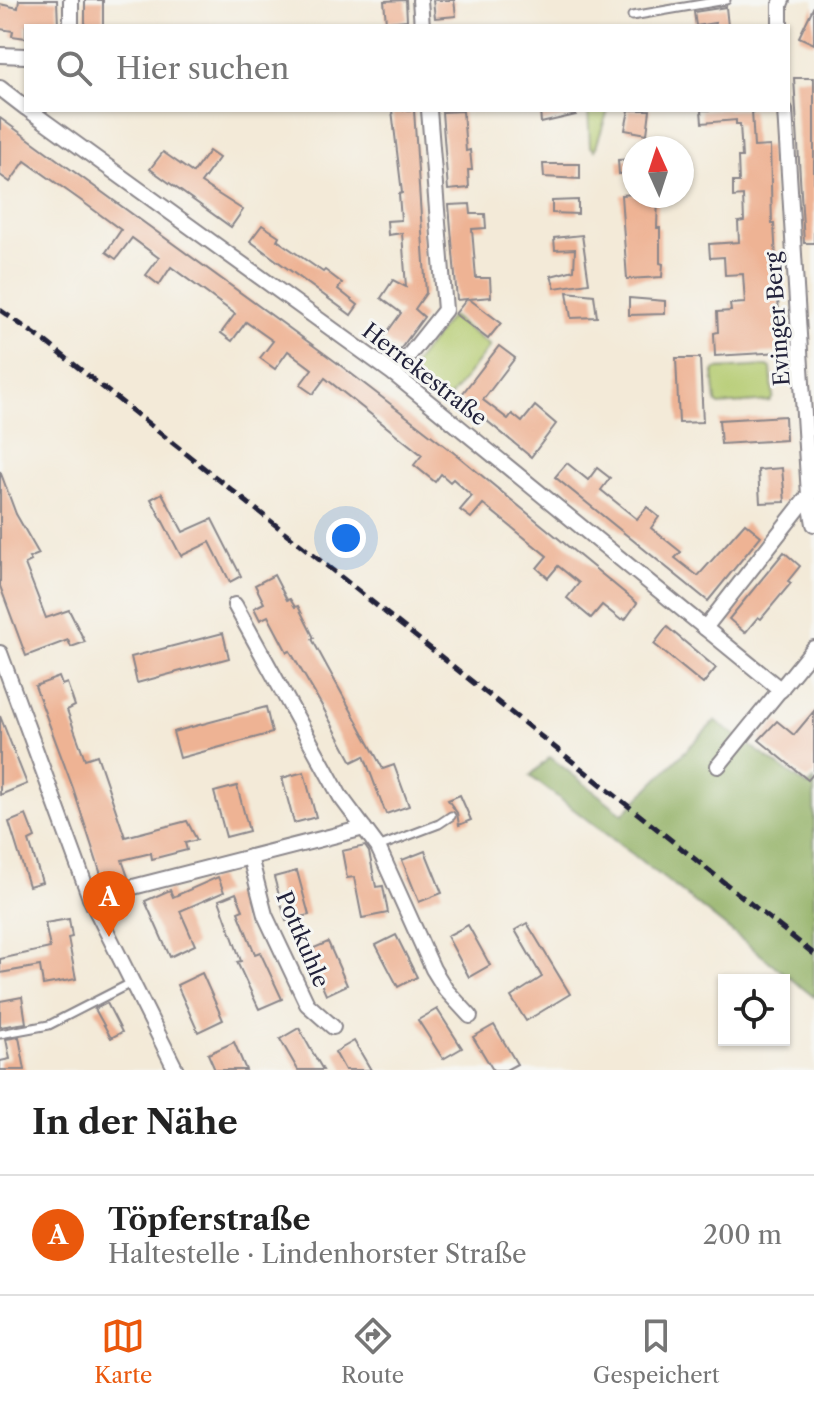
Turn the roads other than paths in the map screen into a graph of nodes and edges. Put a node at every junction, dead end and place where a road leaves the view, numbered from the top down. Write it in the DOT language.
graph roads {
  1 [pos="71,0"];
  2 [pos="420,0"];
  3 [pos="726,0"];
  4 [pos="782,0"];
  5 [pos="632,16"];
  6 [pos="71,24"];
  7 [pos="422,24"];
  8 [pos="780,24"];
  9 [pos="0,55"];
  10 [pos="24,56"];
  11 [pos="0,88"];
  12 [pos="24,107"];
  13 [pos="31,112"];
  14 [pos="429,112"];
  15 [pos="785,112"];
  16 [pos="807,313"];
  17 [pos="394,374"];
  18 [pos="812,495"];
  19 [pos="814,524"];
  20 [pos="235,605"];
  21 [pos="705,628"];
  22 [pos="814,648"];
  23 [pos="0,653"];
  24 [pos="781,690"];
  25 [pos="718,766"];
  26 [pos="451,816"];
  27 [pos="364,828"];
  28 [pos="378,847"];
  29 [pos="250,857"];
  30 [pos="90,898"];
  31 [pos="133,982"];
  32 [pos="470,1016"];
  33 [pos="333,1027"];
  34 [pos="0,1034"];
  35 [pos="176,1070"];
  1 -- 6 [label="street"];
  2 -- 7 [label="street"];
  3 -- 5 [label="lane"];
  4 -- 8 [label="street"];
  9 -- 10 [label="street"];
  11 -- 12 [label="street, Herrekestraße"];
  13 -- 17 [label="street, Herrekestraße"];
  14 -- 17 [label="street"];
  15 -- 16 [label="street, Evinger Berg"];
  16 -- 18 [label="street, Evinger Berg"];
  17 -- 21 [label="street, Herrekestraße"];
  18 -- 19 [label="street, Evinger Berg"];
  18 -- 21 [label="street"];
  20 -- 27 [label="street"];
  21 -- 24 [label="street, Herrekestraße"];
  22 -- 24 [label="street"];
  23 -- 30 [label="street"];
  24 -- 25 [label="street"];
  26 -- 28 [label="lane"];
  27 -- 28 [label="street"];
  27 -- 29 [label="street"];
  28 -- 32 [label="street"];
  29 -- 30 [label="street"];
  29 -- 33 [label="street, Pottkuhle"];
  30 -- 31 [label="street"];
  31 -- 34 [label="lane"];
  31 -- 35 [label="street"];
}
